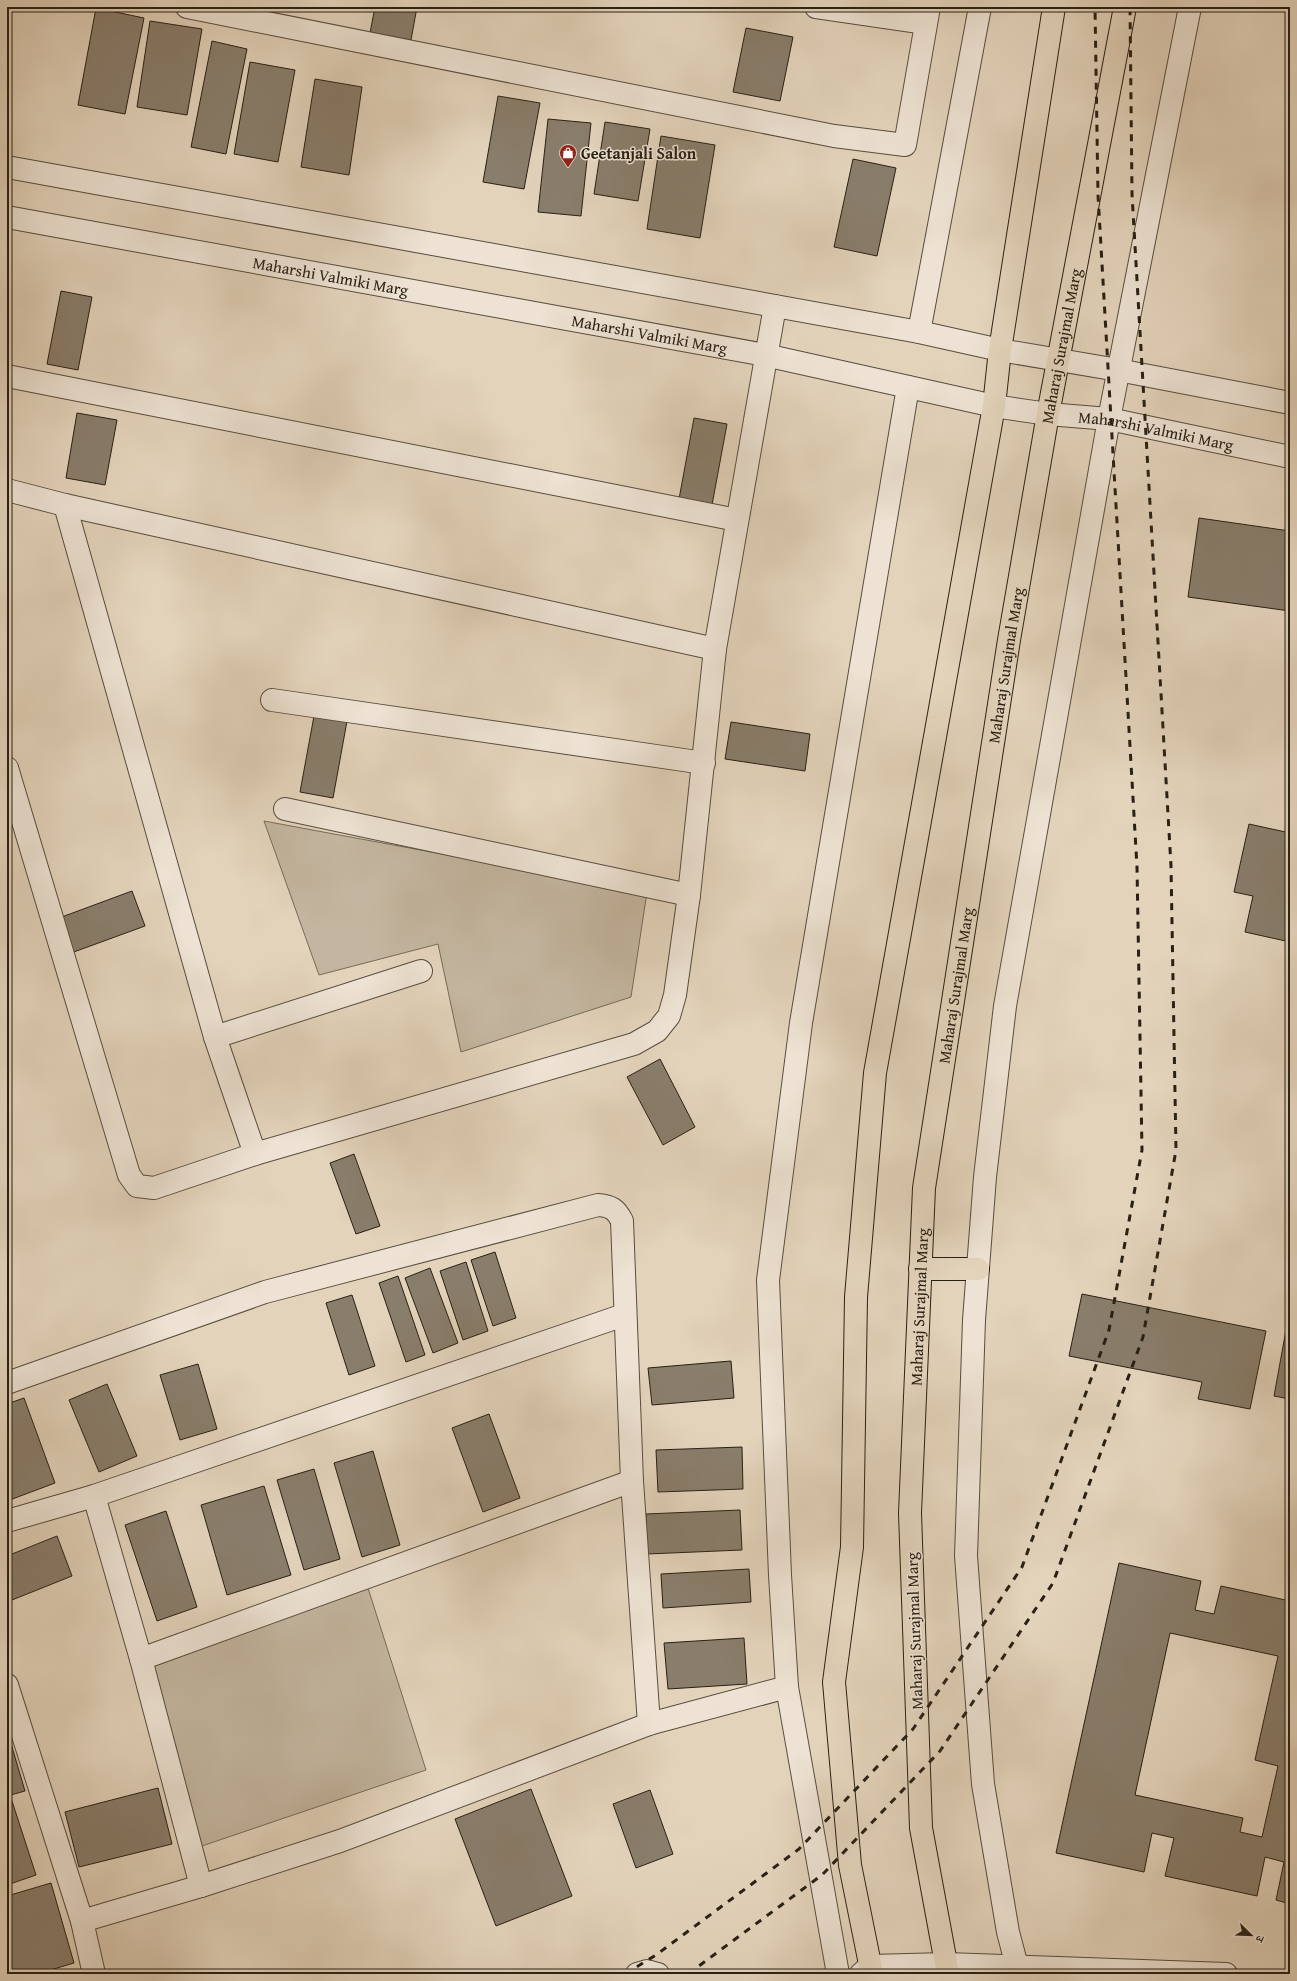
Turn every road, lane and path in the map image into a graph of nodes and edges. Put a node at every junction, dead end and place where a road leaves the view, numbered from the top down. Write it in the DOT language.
graph roads {
  1 [pos="187,7"];
  2 [pos="816,7"];
  3 [pos="980,7"];
  4 [pos="1054,7"];
  5 [pos="1125,7"];
  6 [pos="1190,7"];
  7 [pos="928,15"];
  8 [pos="7,167"];
  9 [pos="7,216"];
  10 [pos="775,306"];
  11 [pos="919,332"];
  12 [pos="1000,350"];
  13 [pos="765,355"];
  14 [pos="1058,359"];
  15 [pos="1118,370"];
  16 [pos="7,376"];
  17 [pos="908,386"];
  18 [pos="1290,403"];
  19 [pos="994,406"];
  20 [pos="1048,414"];
  21 [pos="1109,419"];
  22 [pos="1290,457"];
  23 [pos="7,490"];
  24 [pos="65,505"];
  25 [pos="737,520"];
  26 [pos="715,648"];
  27 [pos="272,700"];
  28 [pos="704,763"];
  29 [pos="7,768"];
  30 [pos="285,809"];
  31 [pos="689,895"];
  32 [pos="421,971"];
  33 [pos="215,1036"];
  34 [pos="255,1154"];
  35 [pos="920,1268"];
  36 [pos="978,1269"];
  37 [pos="624,1315"];
  38 [pos="7,1383"];
  39 [pos="632,1481"];
  40 [pos="94,1496"];
  41 [pos="7,1521"];
  42 [pos="141,1659"];
  43 [pos="787,1687"];
  44 [pos="9,1696"];
  45 [pos="649,1724"];
  46 [pos="201,1886"];
  47 [pos="82,1921"];
  48 [pos="947,1969"];
  49 [pos="1018,1970"];
  50 [pos="868,1971"];
  51 [pos="94,1974"];
  52 [pos="838,1974"];
  53 [pos="1226,1974"];
  1 -- 7 [label="street"];
  2 -- 7 [label="street"];
  3 -- 11 [label="street"];
  4 -- 12 [label="main road"];
  5 -- 14 [label="main road, Maharaj Surajmal Marg"];
  6 -- 15 [label="street"];
  8 -- 10 [label="street"];
  9 -- 13 [label="street, Maharshi Valmiki Marg"];
  10 -- 11 [label="street"];
  10 -- 13 [label="street"];
  11 -- 12 [label="street"];
  12 -- 14 [label="street"];
  12 -- 19 [label="main road"];
  13 -- 17 [label="street, Maharshi Valmiki Marg"];
  13 -- 25 [label="street"];
  14 -- 15 [label="street"];
  14 -- 20 [label="main road, Maharaj Surajmal Marg"];
  15 -- 18 [label="street"];
  15 -- 21 [label="street"];
  16 -- 25 [label="street"];
  17 -- 19 [label="street, Maharshi Valmiki Marg"];
  17 -- 43 [label="street"];
  19 -- 20 [label="street, Maharshi Valmiki Marg"];
  19 -- 50 [label="main road"];
  20 -- 21 [label="street, Maharshi Valmiki Marg"];
  20 -- 35 [label="main road, Maharaj Surajmal Marg"];
  21 -- 22 [label="street, Maharshi Valmiki Marg"];
  21 -- 36 [label="street"];
  23 -- 24 [label="street"];
  24 -- 26 [label="street"];
  24 -- 33 [label="street"];
  25 -- 26 [label="street"];
  26 -- 28 [label="street"];
  27 -- 28 [label="street"];
  28 -- 31 [label="street"];
  29 -- 34 [label="street"];
  30 -- 31 [label="street"];
  31 -- 34 [label="street"];
  32 -- 33 [label="street"];
  33 -- 34 [label="street"];
  35 -- 36 [label="main road"];
  35 -- 48 [label="main road, Maharaj Surajmal Marg"];
  36 -- 49 [label="street"];
  37 -- 38 [label="street"];
  37 -- 39 [label="street"];
  37 -- 40 [label="street"];
  39 -- 42 [label="street"];
  39 -- 45 [label="street"];
  40 -- 41 [label="street"];
  40 -- 42 [label="street"];
  42 -- 46 [label="street"];
  43 -- 45 [label="street"];
  43 -- 52 [label="street"];
  44 -- 47 [label="street"];
  45 -- 46 [label="street"];
  46 -- 47 [label="street"];
  47 -- 51 [label="street"];
  48 -- 49 [label="street"];
  48 -- 50 [label="street"];
  49 -- 53 [label="street"];
}
